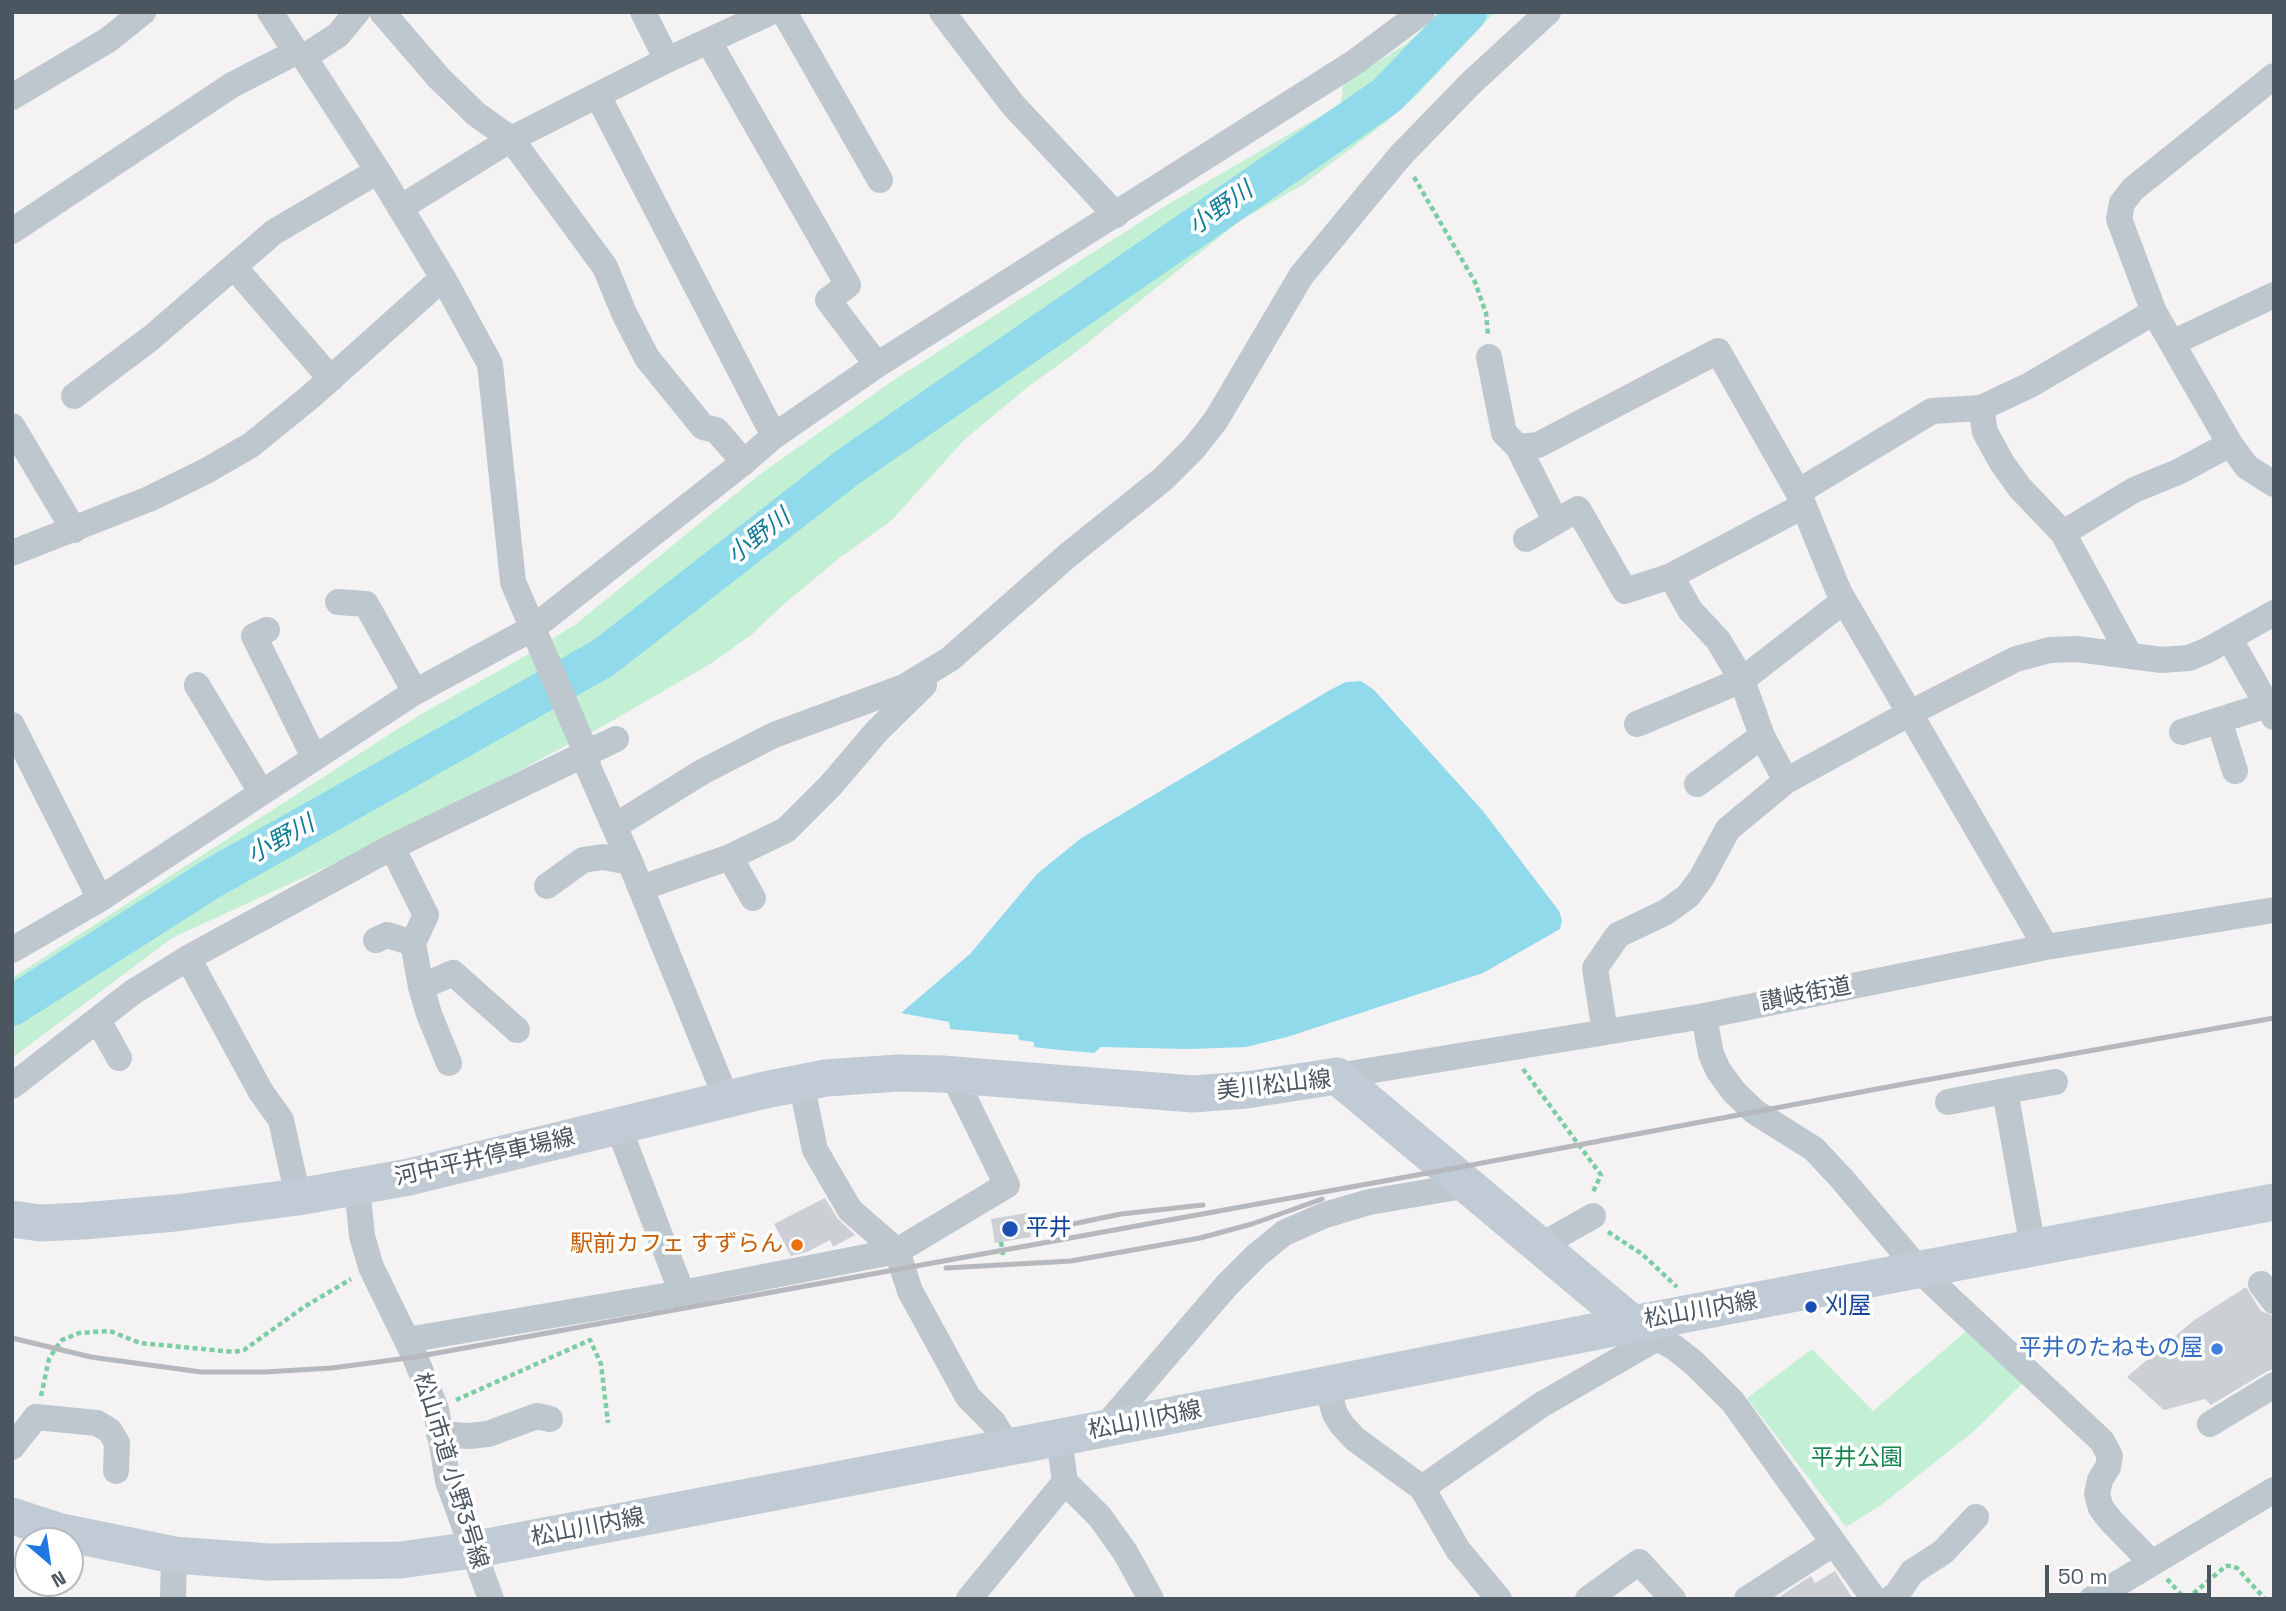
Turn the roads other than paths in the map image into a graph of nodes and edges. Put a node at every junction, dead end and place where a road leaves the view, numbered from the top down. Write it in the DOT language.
graph roads {
  1 [pos="143,12"];
  2 [pos="270,12"];
  3 [pos="357,12"];
  4 [pos="382,12"];
  5 [pos="643,12"];
  6 [pos="771,12"];
  7 [pos="783,12"];
  8 [pos="942,12"];
  9 [pos="1422,12"];
  10 [pos="1548,12"];
  11 [pos="709,42"];
  12 [pos="300,55"];
  13 [pos="667,60"];
  14 [pos="2274,76"];
  15 [pos="598,96"];
  16 [pos="12,97"];
  17 [pos="511,139"];
  18 [pos="378,171"];
  19 [pos="880,180"];
  20 [pos="400,208"];
  21 [pos="1115,215"];
  22 [pos="12,231"];
  23 [pos="235,268"];
  24 [pos="443,278"];
  25 [pos="2274,295"];
  26 [pos="2154,312"];
  27 [pos="2172,343"];
  28 [pos="1489,357"];
  29 [pos="877,365"];
  30 [pos="331,379"];
  31 [pos="74,396"];
  32 [pos="1981,408"];
  33 [pos="12,426"];
  34 [pos="774,436"];
  35 [pos="2230,444"];
  36 [pos="1518,447"];
  37 [pos="744,462"];
  38 [pos="2274,484"];
  39 [pos="1800,499"];
  40 [pos="1555,520"];
  41 [pos="74,530"];
  42 [pos="2063,533"];
  43 [pos="1526,538"];
  44 [pos="12,553"];
  45 [pos="1671,576"];
  46 [pos="338,602"];
  47 [pos="1845,602"];
  48 [pos="2274,613"];
  49 [pos="267,630"];
  50 [pos="535,632"];
  51 [pos="2229,638"];
  52 [pos="2130,656"];
  53 [pos="950,659"];
  54 [pos="1742,680"];
  55 [pos="197,685"];
  56 [pos="415,692"];
  57 [pos="2270,711"];
  58 [pos="1909,714"];
  59 [pos="2218,720"];
  60 [pos="1637,724"];
  61 [pos="12,725"];
  62 [pos="2182,732"];
  63 [pos="1762,736"];
  64 [pos="615,739"];
  65 [pos="585,749"];
  66 [pos="314,757"];
  67 [pos="2235,771"];
  68 [pos="1786,781"];
  69 [pos="1697,784"];
  70 [pos="261,792"];
  71 [pos="615,826"];
  72 [pos="393,847"];
  73 [pos="730,856"];
  74 [pos="630,862"];
  75 [pos="547,886"];
  76 [pos="641,888"];
  77 [pos="753,898"];
  78 [pos="100,899"];
  79 [pos="2274,910"];
  80 [pos="376,940"];
  81 [pos="413,943"];
  82 [pos="2046,947"];
  83 [pos="12,950"];
  84 [pos="188,958"];
  85 [pos="421,988"];
  86 [pos="1704,1016"];
  87 [pos="97,1020"];
  88 [pos="517,1030"];
  89 [pos="1605,1032"];
  90 [pos="119,1058"];
  91 [pos="449,1063"];
  92 [pos="953,1075"];
  93 [pos="1337,1076"];
  94 [pos="801,1082"];
  95 [pos="2055,1082"];
  96 [pos="12,1086"];
  97 [pos="2005,1091"];
  98 [pos="727,1100"];
  99 [pos="1948,1102"];
  100 [pos="618,1126"];
  101 [pos="1469,1185"];
  102 [pos="357,1186"];
  103 [pos="298,1197"];
  104 [pos="2274,1202"];
  105 [pos="1593,1216"];
  106 [pos="12,1219"];
  107 [pos="1540,1245"];
  108 [pos="2033,1248"];
  109 [pos="897,1251"];
  110 [pos="1920,1271"];
  111 [pos="681,1293"];
  112 [pos="1645,1331"];
  113 [pos="407,1340"];
  114 [pos="2274,1385"];
  115 [pos="1327,1386"];
  116 [pos="550,1419"];
  117 [pos="438,1421"];
  118 [pos="2210,1424"];
  119 [pos="1103,1429"];
  120 [pos="1059,1438"];
  121 [pos="12,1447"];
  122 [pos="1008,1447"];
  123 [pos="116,1471"];
  124 [pos="1065,1482"];
  125 [pos="1422,1488"];
  126 [pos="2274,1490"];
  127 [pos="12,1516"];
  128 [pos="1963,1520"];
  129 [pos="1834,1543"];
  130 [pos="472,1550"];
  131 [pos="174,1555"];
  132 [pos="2152,1563"];
  133 [pos="173,1599"];
  134 [pos="491,1599"];
  135 [pos="969,1599"];
  136 [pos="1151,1599"];
  137 [pos="1499,1599"];
  138 [pos="1588,1599"];
  139 [pos="1673,1599"];
  140 [pos="1747,1599"];
  141 [pos="1874,1599"];
  142 [pos="1890,1599"];
  143 [pos="2092,1599"];
  1 -- 16 [label="street"];
  2 -- 12 [label="street"];
  3 -- 12 [label="street"];
  4 -- 17 [label="street"];
  5 -- 13 [label="street"];
  6 -- 11 [label="street"];
  7 -- 19 [label="street"];
  8 -- 21 [label="street"];
  9 -- 21 [label="street"];
  10 -- 53 [label="street"];
  11 -- 13 [label="street"];
  11 -- 29 [label="street"];
  12 -- 18 [label="street"];
  12 -- 22 [label="street"];
  13 -- 15 [label="street"];
  14 -- 26 [label="street"];
  15 -- 17 [label="street"];
  15 -- 34 [label="street"];
  17 -- 20 [label="street"];
  17 -- 37 [label="street"];
  18 -- 20 [label="street"];
  18 -- 23 [label="street"];
  20 -- 24 [label="street"];
  21 -- 29 [label="street"];
  23 -- 30 [label="street"];
  23 -- 31 [label="street"];
  24 -- 30 [label="street"];
  24 -- 50 [label="street"];
  25 -- 27 [label="street"];
  26 -- 27 [label="street"];
  26 -- 32 [label="street"];
  27 -- 35 [label="street"];
  28 -- 36 [label="street"];
  29 -- 34 [label="street"];
  30 -- 41 [label="street"];
  32 -- 39 [label="street"];
  32 -- 42 [label="street"];
  33 -- 41 [label="street"];
  34 -- 37 [label="street"];
  35 -- 38 [label="street"];
  35 -- 42 [label="street"];
  36 -- 39 [label="street"];
  36 -- 40 [label="street"];
  37 -- 50 [label="street"];
  39 -- 45 [label="street"];
  39 -- 47 [label="street"];
  40 -- 43 [label="street"];
  40 -- 45 [label="street"];
  41 -- 44 [label="street"];
  42 -- 52 [label="street"];
  45 -- 54 [label="street"];
  46 -- 56 [label="street"];
  47 -- 54 [label="street"];
  47 -- 58 [label="street"];
  48 -- 51 [label="street"];
  49 -- 66 [label="street"];
  50 -- 56 [label="street"];
  50 -- 65 [label="street"];
  51 -- 52 [label="street"];
  51 -- 57 [label="street"];
  52 -- 58 [label="street"];
  53 -- 71 [label="street"];
  53 -- 73 [label="street"];
  54 -- 60 [label="street"];
  54 -- 63 [label="street"];
  55 -- 70 [label="street"];
  56 -- 66 [label="street"];
  57 -- 59 [label="street"];
  58 -- 68 [label="street"];
  58 -- 82 [label="street"];
  59 -- 62 [label="street"];
  59 -- 67 [label="street"];
  61 -- 78 [label="street"];
  63 -- 68 [label="street"];
  63 -- 69 [label="street"];
  64 -- 65 [label="street"];
  65 -- 71 [label="street"];
  65 -- 72 [label="street"];
  66 -- 70 [label="street"];
  68 -- 89 [label="street"];
  70 -- 78 [label="street"];
  71 -- 74 [label="street"];
  72 -- 81 [label="street"];
  72 -- 84 [label="street"];
  73 -- 76 [label="street"];
  73 -- 77 [label="street"];
  74 -- 75 [label="street"];
  74 -- 76 [label="street"];
  76 -- 98 [label="street"];
  78 -- 83 [label="street"];
  79 -- 82 [label="street, 讃岐街道"];
  80 -- 81 [label="street"];
  81 -- 85 [label="street"];
  82 -- 86 [label="street, 讃岐街道"];
  84 -- 87 [label="street"];
  84 -- 103 [label="street"];
  85 -- 88 [label="street"];
  85 -- 91 [label="street"];
  86 -- 89 [label="street, 讃岐街道"];
  86 -- 110 [label="street"];
  87 -- 90 [label="street"];
  87 -- 96 [label="street"];
  89 -- 93 [label="street, 讃岐街道"];
  92 -- 93 [label="main road, 美川松山線"];
  92 -- 94 [label="main road, 河中平井停車場線"];
  92 -- 109 [label="street"];
  93 -- 101 [label="main road, 美川松山線"];
  94 -- 98 [label="main road, 河中平井停車場線"];
  94 -- 109 [label="street"];
  95 -- 97 [label="street"];
  97 -- 99 [label="street"];
  97 -- 108 [label="street"];
  98 -- 100 [label="main road, 河中平井停車場線"];
  100 -- 102 [label="main road, 河中平井停車場線"];
  100 -- 111 [label="street"];
  101 -- 107 [label="main road, 美川松山線"];
  101 -- 119 [label="street"];
  102 -- 103 [label="main road, 河中平井停車場線"];
  102 -- 113 [label="street, 松山市道 小野3号線"];
  103 -- 106 [label="main road, 河中平井停車場線"];
  104 -- 108 [label="main road, 松山川内線"];
  105 -- 107 [label="street"];
  107 -- 112 [label="main road, 美川松山線"];
  108 -- 110 [label="main road, 松山川内線"];
  109 -- 111 [label="street"];
  109 -- 122 [label="street"];
  110 -- 112 [label="main road, 松山川内線"];
  110 -- 132 [label="street"];
  111 -- 113 [label="street"];
  112 -- 115 [label="main road, 松山川内線"];
  112 -- 125 [label="street"];
  112 -- 129 [label="street"];
  113 -- 117 [label="street, 松山市道 小野3号線"];
  114 -- 118 [label="street"];
  115 -- 119 [label="main road, 松山川内線"];
  115 -- 125 [label="street"];
  116 -- 117 [label="street"];
  117 -- 130 [label="street, 松山市道 小野3号線"];
  119 -- 120 [label="main road, 松山川内線"];
  120 -- 122 [label="main road, 松山川内線"];
  120 -- 124 [label="street"];
  121 -- 123 [label="street"];
  122 -- 130 [label="main road, 松山川内線"];
  124 -- 135 [label="street"];
  124 -- 136 [label="street"];
  125 -- 137 [label="street"];
  126 -- 132 [label="street"];
  127 -- 131 [label="main road, 松山川内線"];
  128 -- 142 [label="street"];
  129 -- 140 [label="street"];
  129 -- 141 [label="street"];
  130 -- 131 [label="main road, 松山川内線"];
  130 -- 134 [label="street, 松山市道 小野3号線"];
  131 -- 133 [label="street"];
  132 -- 143 [label="street"];
  138 -- 139 [label="street"];
}
